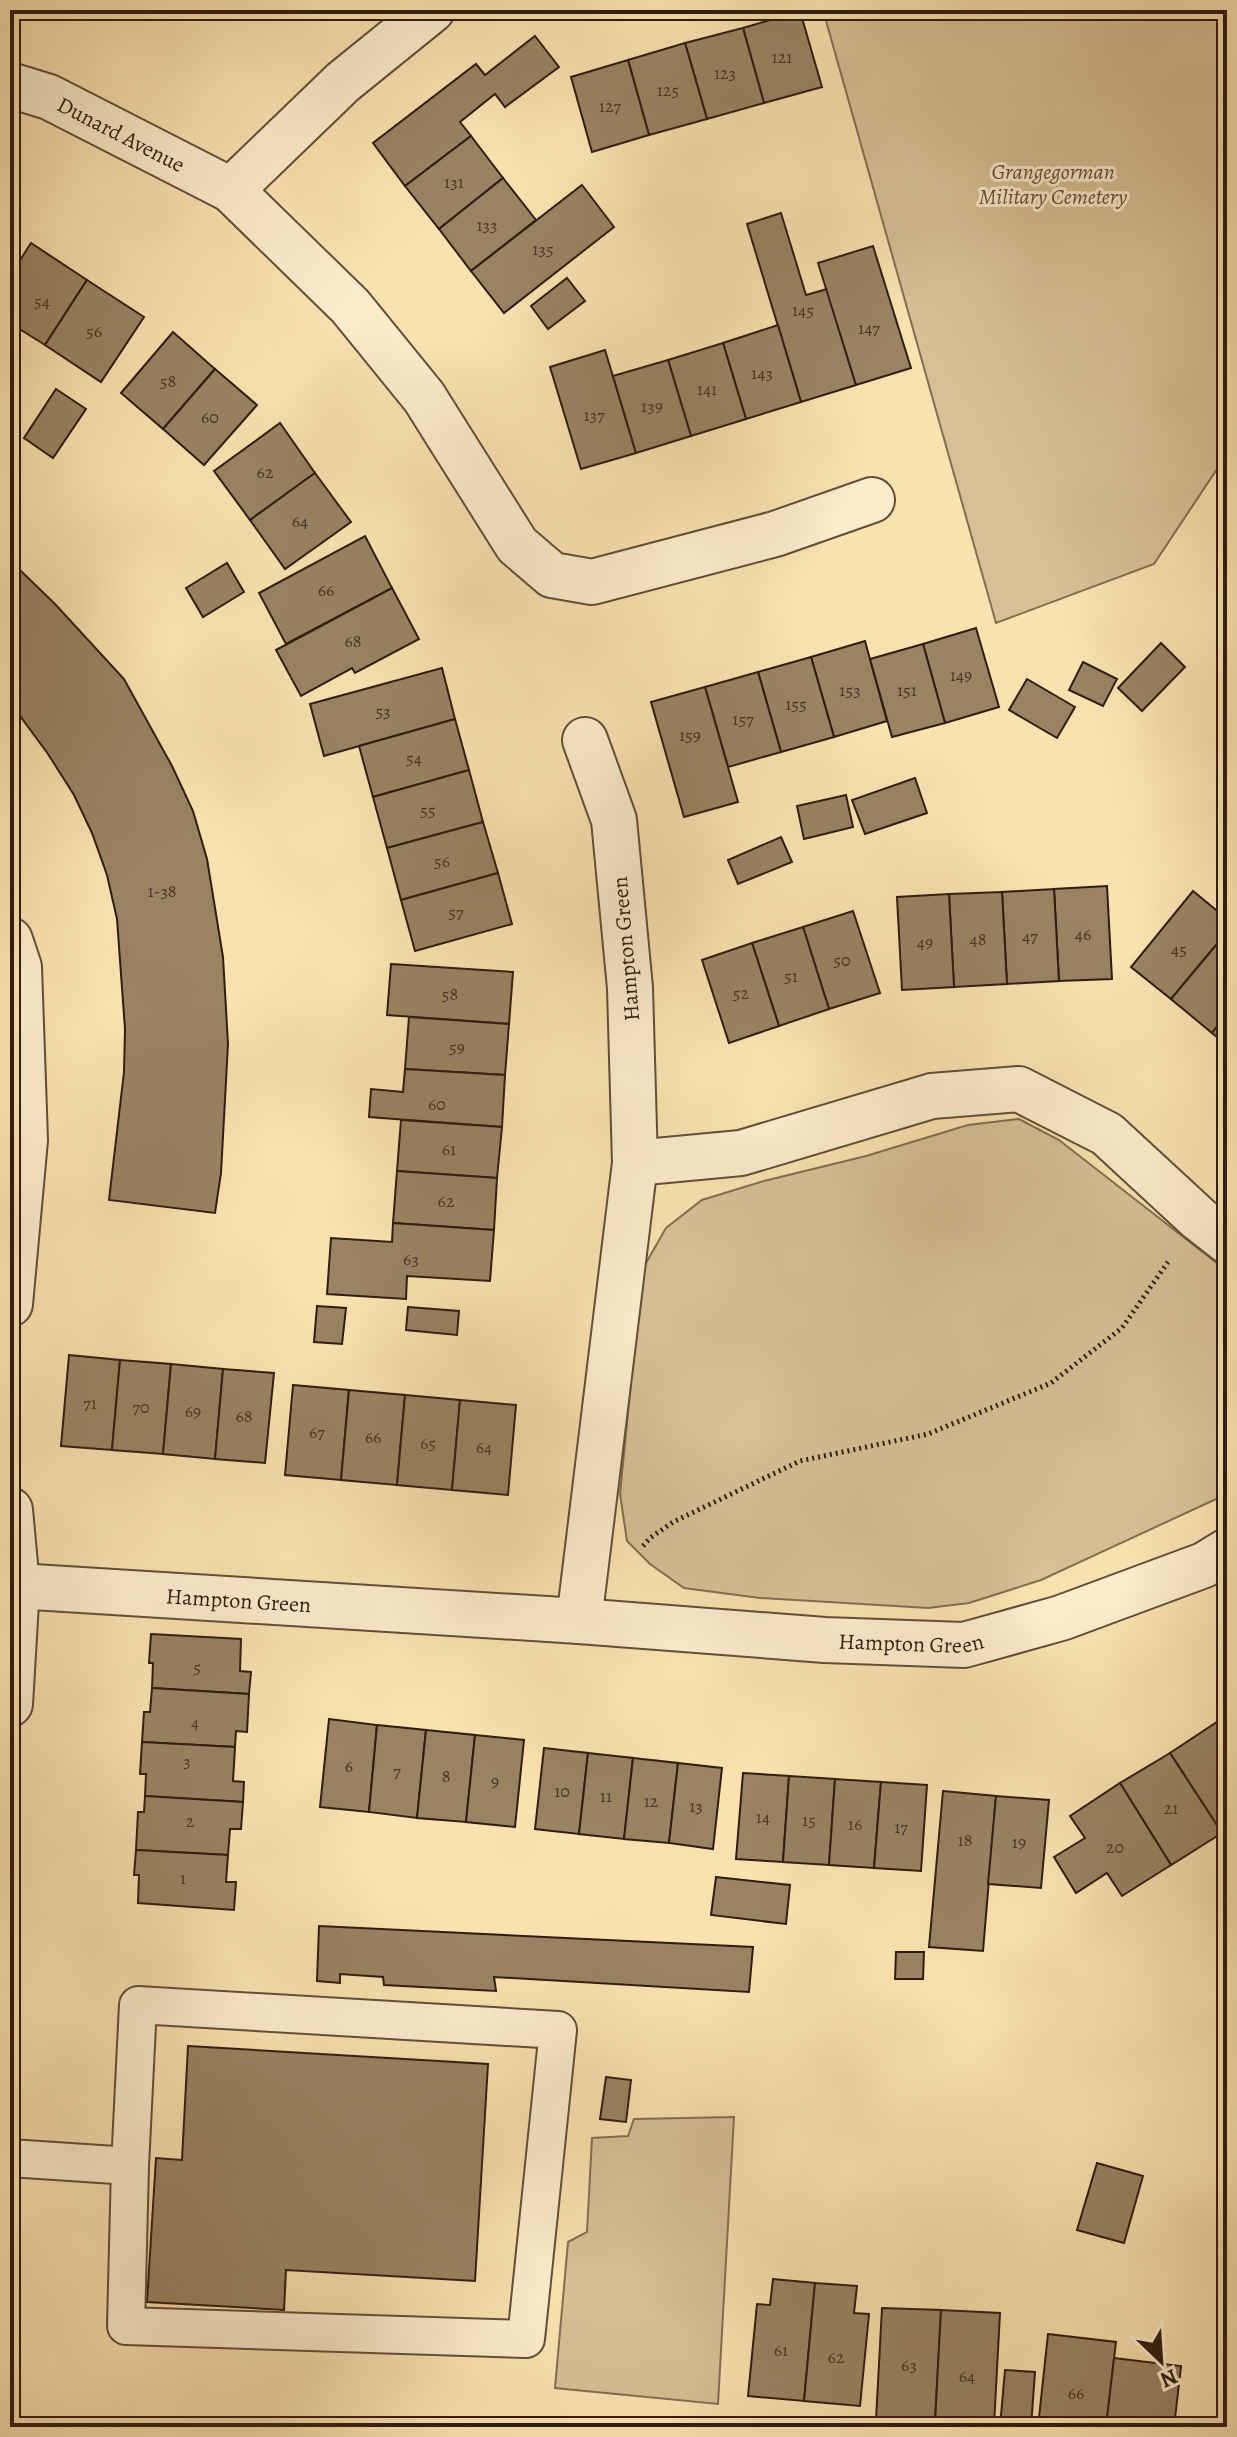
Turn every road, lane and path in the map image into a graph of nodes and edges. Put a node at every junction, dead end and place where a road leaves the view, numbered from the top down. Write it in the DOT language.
graph roads {
  1 [pos="432,10"];
  2 [pos="10,85"];
  3 [pos="231,190"];
  4 [pos="872,500"];
  5 [pos="585,740"];
  6 [pos="10,940"];
  7 [pos="635,1163"];
  8 [pos="1213,1230"];
  9 [pos="14,1234"];
  10 [pos="10,1304"];
  11 [pos="10,1510"];
  12 [pos="640,1550"];
  13 [pos="1227,1551"];
  14 [pos="17,1586"];
  15 [pos="579,1621"];
  16 [pos="10,1704"];
  17 [pos="10,2158"];
  18 [pos="130,2166"];
  1 -- 3 [label="street"];
  2 -- 3 [label="street, Dunard Avenue"];
  3 -- 4 [label="street, Dunard Avenue"];
  5 -- 7 [label="street, Hampton Green"];
  6 -- 9 [label="street"];
  7 -- 8 [label="street"];
  7 -- 15 [label="street, Hampton Green"];
  8 -- 12 [label="path"];
  9 -- 10 [label="street"];
  11 -- 14 [label="street"];
  13 -- 15 [label="street, Hampton Green"];
  14 -- 15 [label="street, Hampton Green"];
  14 -- 16 [label="street"];
  17 -- 18 [label="lane"];
  18 -- 18 [label="lane"];
}
